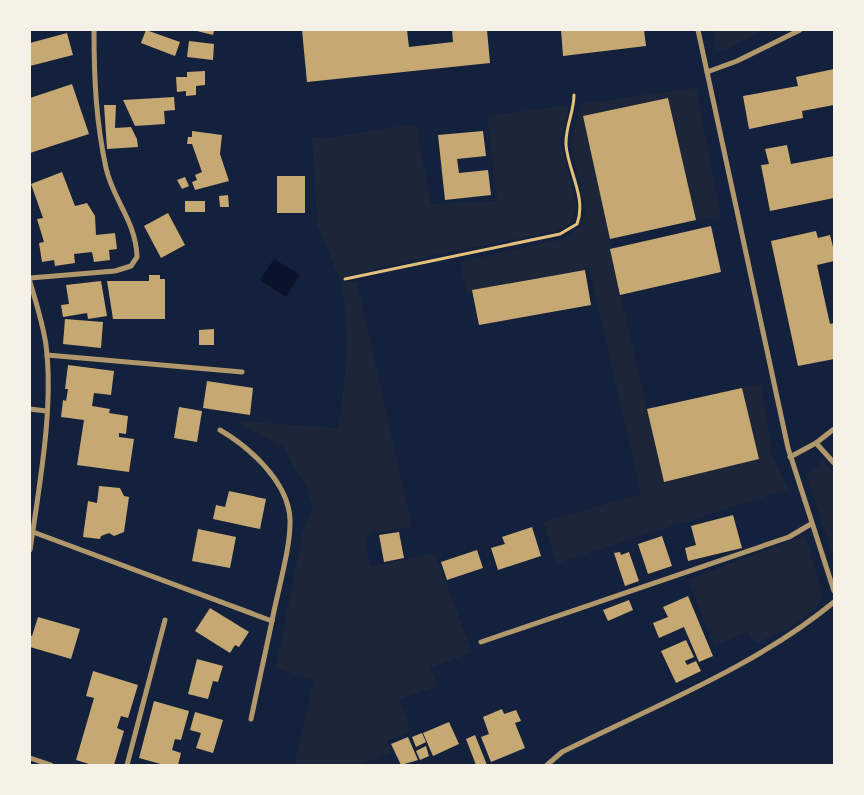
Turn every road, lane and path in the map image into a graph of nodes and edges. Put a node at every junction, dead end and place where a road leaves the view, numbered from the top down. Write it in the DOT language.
graph roads {
  1 [pos="698,30"];
  2 [pos="800,30"];
  3 [pos="94,31"];
  4 [pos="707,72"];
  5 [pos="574,95"];
  6 [pos="346,279"];
  7 [pos="30,280"];
  8 [pos="47,355"];
  9 [pos="242,372"];
  10 [pos="30,410"];
  11 [pos="46,411"];
  12 [pos="834,429"];
  13 [pos="220,430"];
  14 [pos="816,443"];
  15 [pos="790,457"];
  16 [pos="834,464"];
  17 [pos="811,524"];
  18 [pos="33,532"];
  19 [pos="30,550"];
  20 [pos="832,578"];
  21 [pos="834,591"];
  22 [pos="834,602"];
  23 [pos="165,620"];
  24 [pos="272,621"];
  25 [pos="481,642"];
  26 [pos="250,719"];
  27 [pos="30,758"];
  28 [pos="51,765"];
  29 [pos="127,765"];
  30 [pos="547,765"];
  1 -- 4 [label="street"];
  2 -- 4 [label="street"];
  3 -- 7 [label="street"];
  4 -- 15 [label="street"];
  5 -- 6 [label="path"];
  7 -- 8 [label="street"];
  8 -- 9 [label="street"];
  8 -- 11 [label="street"];
  10 -- 11 [label="street"];
  11 -- 18 [label="street"];
  12 -- 14 [label="street"];
  13 -- 24 [label="street"];
  14 -- 15 [label="street"];
  14 -- 16 [label="street"];
  15 -- 17 [label="street"];
  17 -- 20 [label="street"];
  17 -- 25 [label="street"];
  18 -- 19 [label="street"];
  18 -- 24 [label="street"];
  20 -- 21 [label="street"];
  22 -- 30 [label="street"];
  23 -- 29 [label="street"];
  24 -- 26 [label="street"];
  27 -- 28 [label="street"];
}
